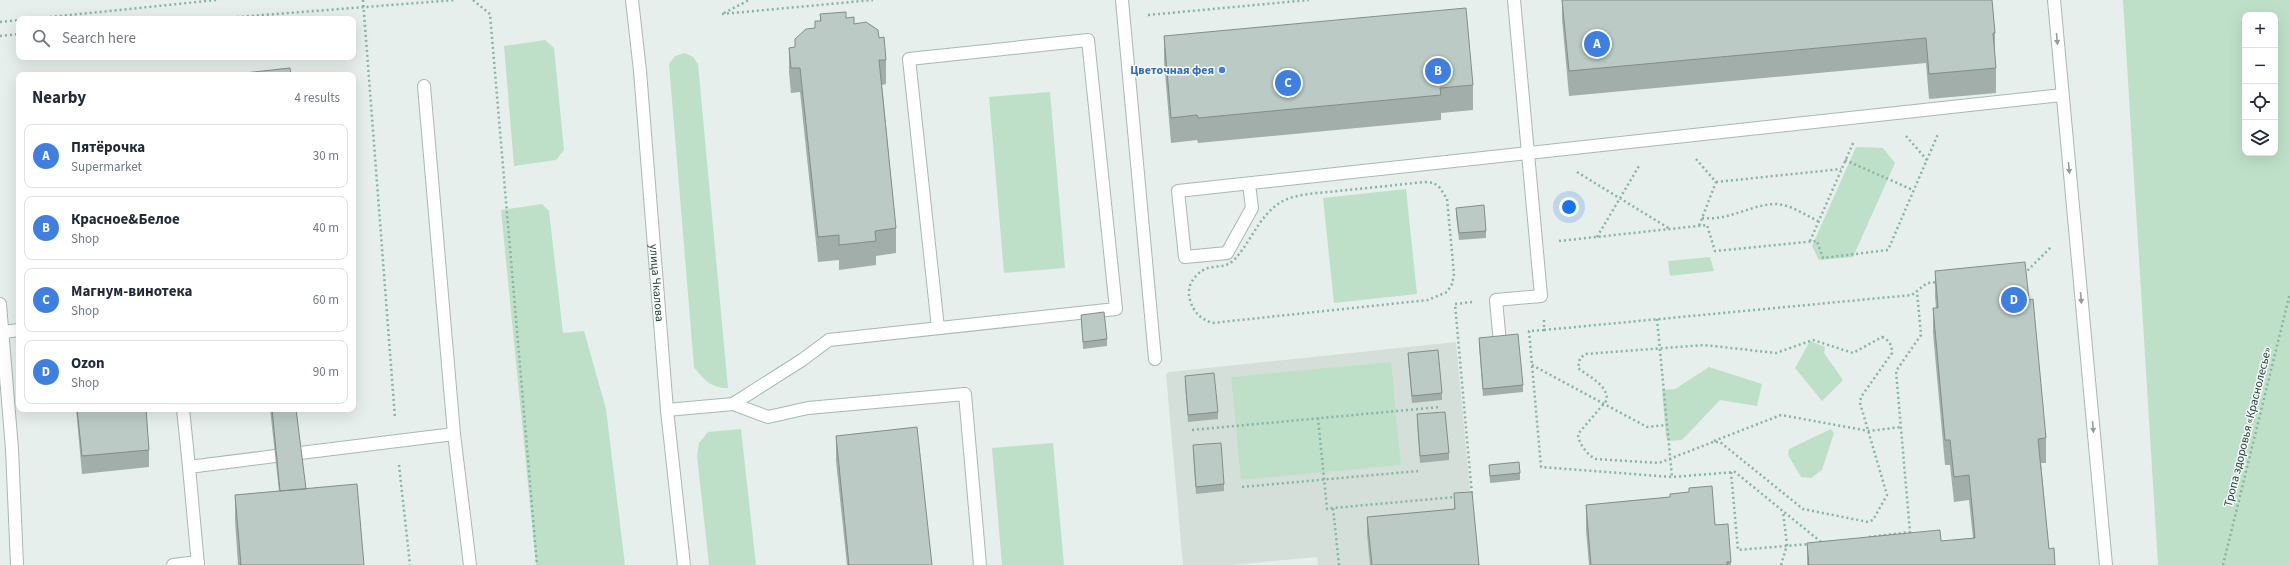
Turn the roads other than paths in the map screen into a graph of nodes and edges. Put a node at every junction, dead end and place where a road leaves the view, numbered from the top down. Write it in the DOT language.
graph roads {
  1 [pos="632,0"];
  2 [pos="1122,0"];
  3 [pos="1514,0"];
  4 [pos="2054,0"];
  5 [pos="424,86"];
  6 [pos="2062,95"];
  7 [pos="1528,154"];
  8 [pos="1249,184"];
  9 [pos="0,304"];
  10 [pos="938,328"];
  11 [pos="16,330"];
  12 [pos="4,332"];
  13 [pos="1500,343"];
  14 [pos="1155,359"];
  15 [pos="733,404"];
  16 [pos="667,410"];
  17 [pos="183,412"];
  18 [pos="454,434"];
  19 [pos="300,453"];
  20 [pos="275,456"];
  21 [pos="189,467"];
  22 [pos="198,564"];
  23 [pos="17,565"];
  24 [pos="173,565"];
  25 [pos="470,565"];
  26 [pos="684,565"];
  27 [pos="980,565"];
  28 [pos="2106,565"];
  1 -- 16 [label="street, улица Чкалова"];
  2 -- 14 [label="street"];
  3 -- 7 [label="street"];
  4 -- 6 [label="street, one-way"];
  5 -- 18 [label="street"];
  6 -- 7 [label="street"];
  6 -- 28 [label="street, one-way"];
  7 -- 8 [label="street"];
  7 -- 13 [label="street"];
  8 -- 8 [label="street"];
  9 -- 12 [label="street"];
  10 -- 10 [label="street"];
  10 -- 15 [label="street"];
  11 -- 12 [label="street"];
  12 -- 23 [label="street"];
  15 -- 16 [label="street"];
  15 -- 27 [label="street"];
  16 -- 26 [label="street, улица Чкалова"];
  17 -- 21 [label="street"];
  18 -- 19 [label="street"];
  18 -- 25 [label="street"];
  20 -- 21 [label="street"];
  21 -- 22 [label="street"];
  22 -- 24 [label="street"];
}
